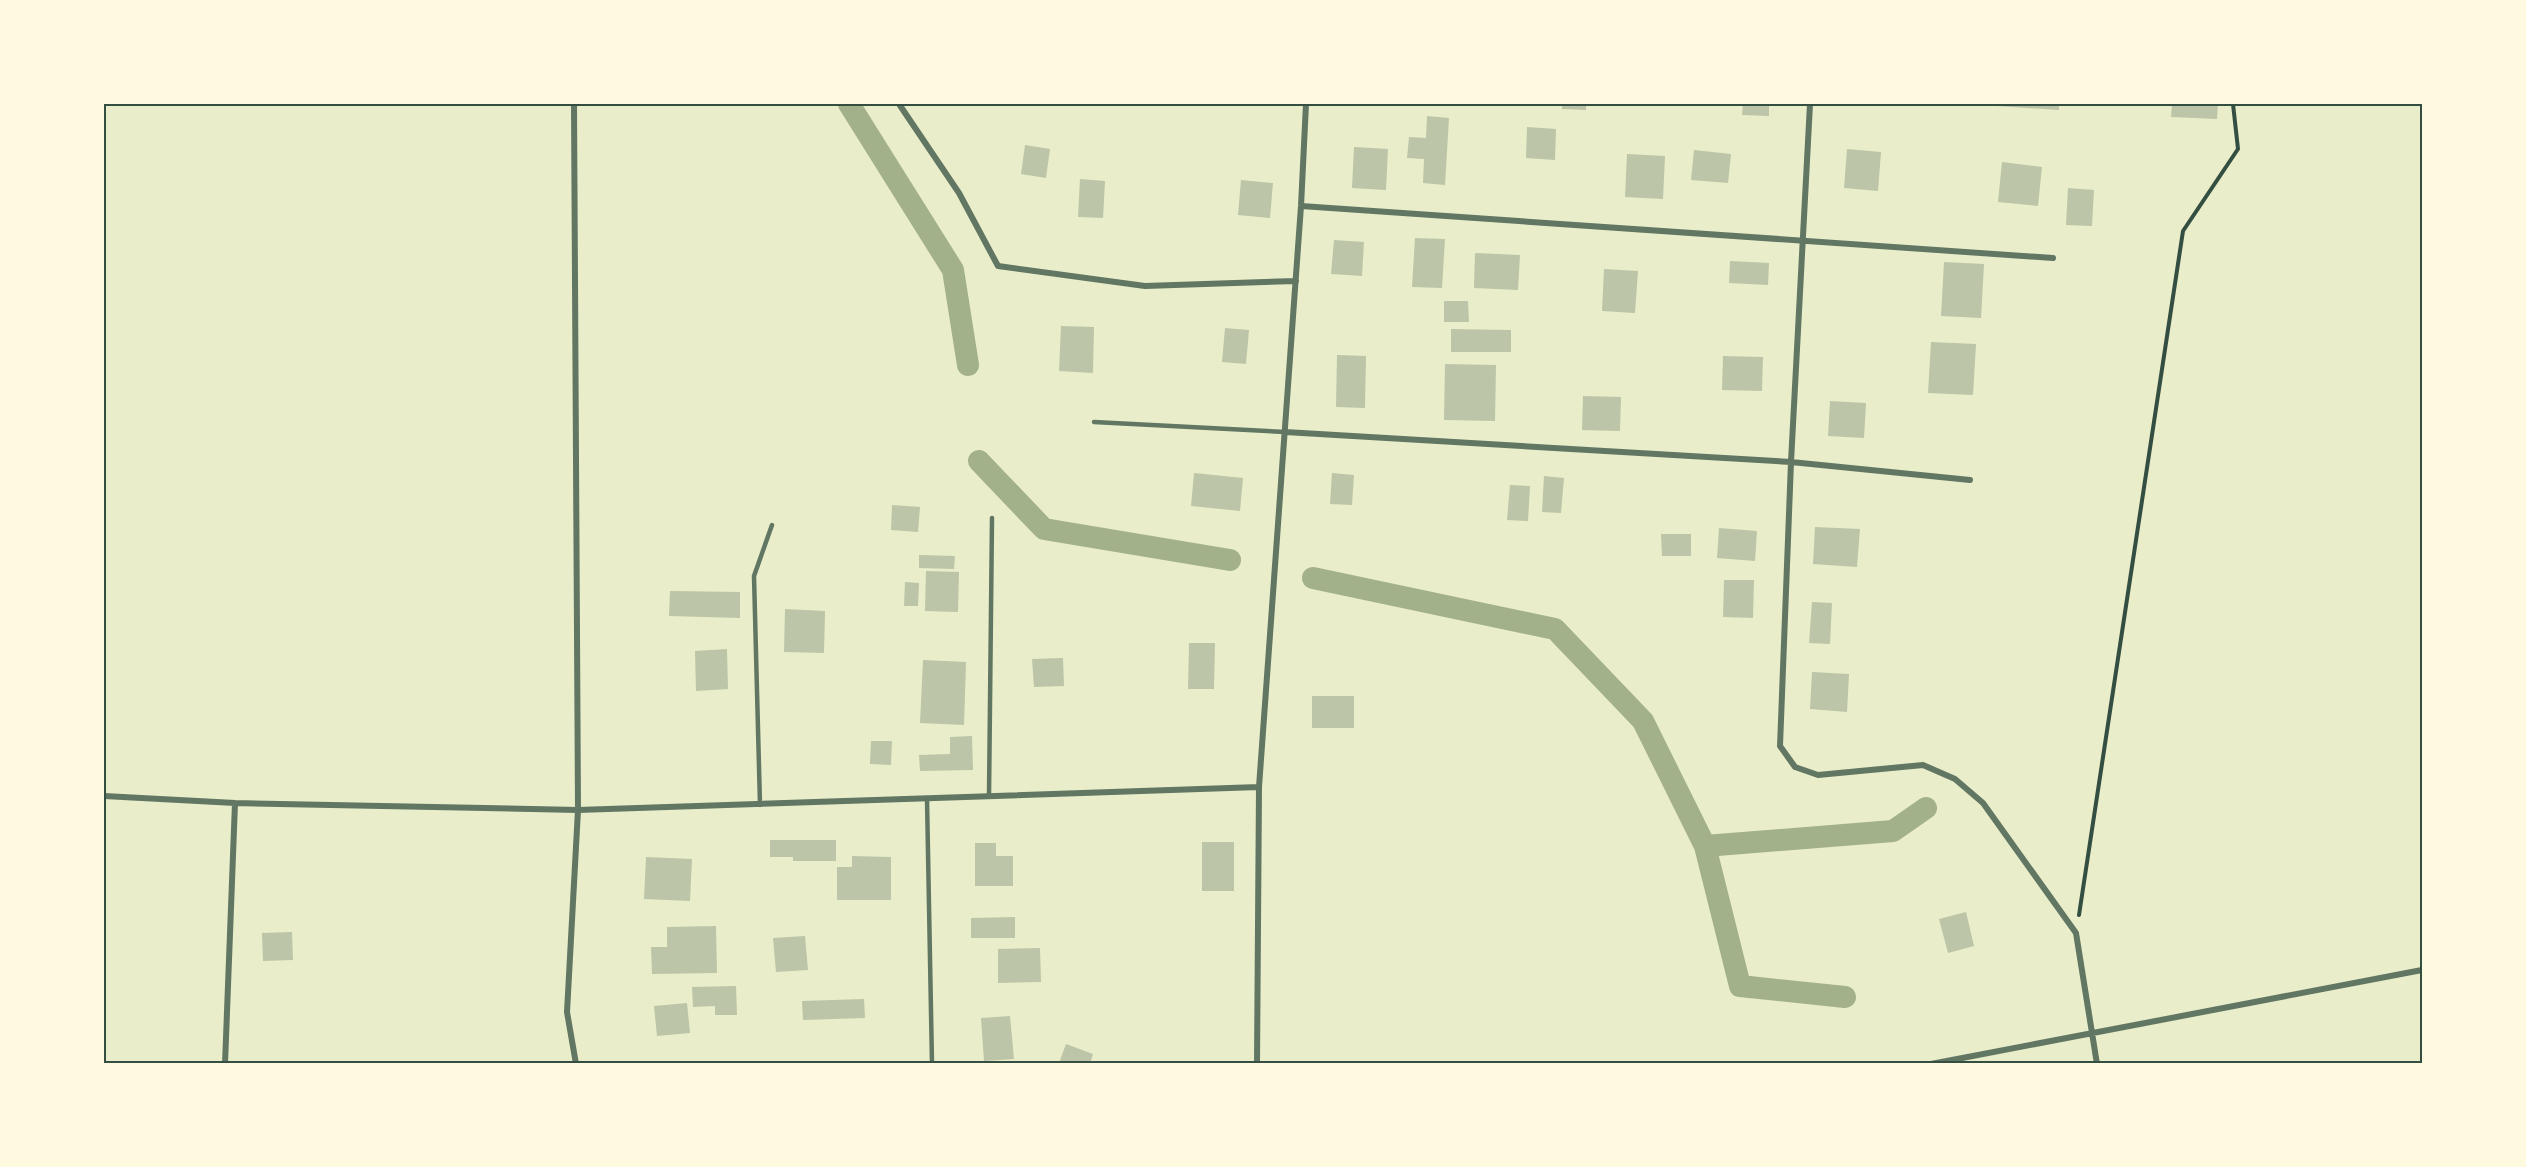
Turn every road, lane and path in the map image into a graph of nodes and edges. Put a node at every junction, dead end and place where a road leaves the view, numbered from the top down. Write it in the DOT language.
graph roads {
  1 [pos="574,104"];
  2 [pos="899,104"];
  3 [pos="1306,104"];
  4 [pos="1810,104"];
  5 [pos="2233,104"];
  6 [pos="1301,206"];
  7 [pos="1803,240"];
  8 [pos="2053,258"];
  9 [pos="1296,281"];
  10 [pos="1094,422"];
  11 [pos="1285,432"];
  12 [pos="1791,462"];
  13 [pos="1970,480"];
  14 [pos="992,518"];
  15 [pos="772,525"];
  16 [pos="1259,787"];
  17 [pos="104,796"];
  18 [pos="989,796"];
  19 [pos="927,799"];
  20 [pos="234,803"];
  21 [pos="760,805"];
  22 [pos="578,810"];
  23 [pos="2076,933"];
  24 [pos="2422,970"];
  25 [pos="2092,1034"];
  26 [pos="225,1064"];
  27 [pos="576,1064"];
  28 [pos="932,1064"];
  29 [pos="1257,1064"];
  30 [pos="1931,1064"];
  31 [pos="2097,1064"];
  1 -- 22 [label="street"];
  2 -- 9 [label="street"];
  3 -- 6 [label="street"];
  4 -- 7 [label="street"];
  5 -- 23 [label="path"];
  6 -- 7 [label="street"];
  6 -- 9 [label="street"];
  7 -- 8 [label="street"];
  7 -- 12 [label="street"];
  9 -- 11 [label="street"];
  10 -- 11 [label="lane"];
  11 -- 12 [label="street"];
  11 -- 16 [label="street"];
  12 -- 13 [label="street"];
  12 -- 23 [label="street"];
  14 -- 18 [label="lane"];
  15 -- 21 [label="lane"];
  16 -- 18 [label="street"];
  16 -- 29 [label="street"];
  17 -- 20 [label="street"];
  18 -- 19 [label="street"];
  19 -- 21 [label="street"];
  19 -- 28 [label="lane"];
  20 -- 22 [label="street"];
  20 -- 26 [label="street"];
  21 -- 22 [label="street"];
  22 -- 27 [label="street"];
  23 -- 25 [label="street"];
  24 -- 25 [label="street"];
  25 -- 30 [label="street"];
  25 -- 31 [label="street"];
}
